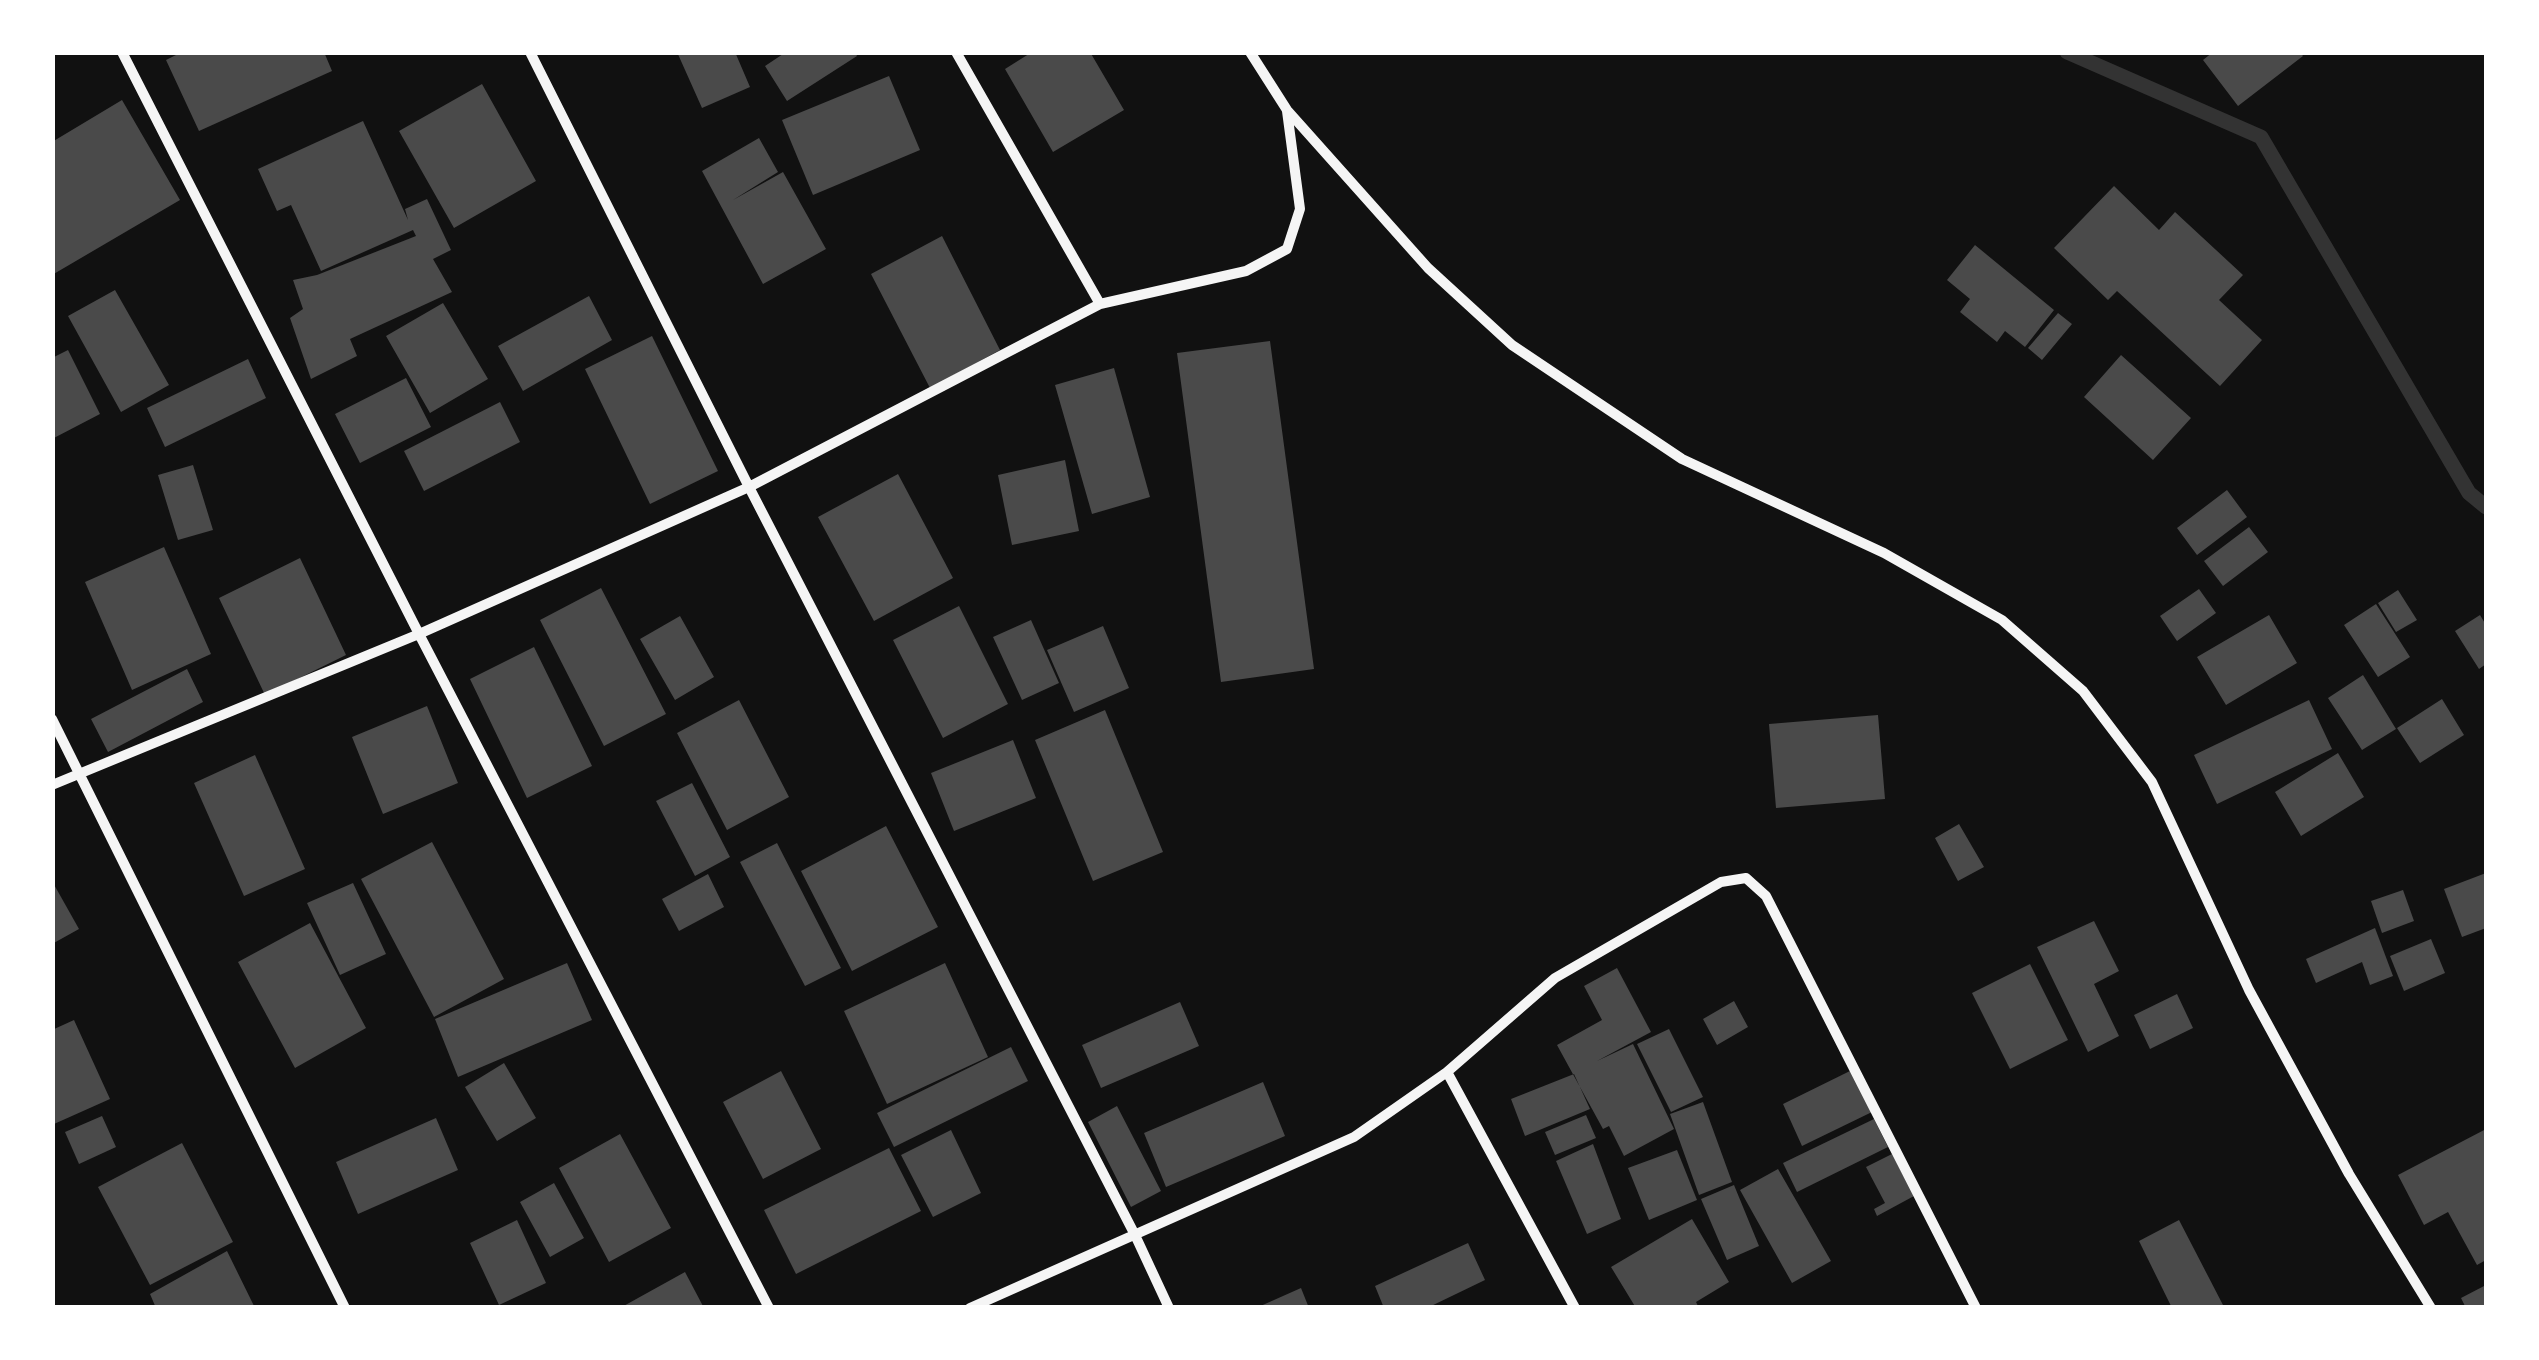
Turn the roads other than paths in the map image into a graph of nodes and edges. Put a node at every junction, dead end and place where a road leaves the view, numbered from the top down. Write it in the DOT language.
graph roads {
  1 [pos="122,52"];
  2 [pos="530,52"];
  3 [pos="956,52"];
  4 [pos="1250,52"];
  5 [pos="1287,110"];
  6 [pos="1100,304"];
  7 [pos="749,487"];
  8 [pos="419,634"];
  9 [pos="52,720"];
  10 [pos="79,772"];
  11 [pos="52,786"];
  12 [pos="1447,1072"];
  13 [pos="1135,1234"];
  14 [pos="344,1308"];
  15 [pos="769,1308"];
  16 [pos="970,1308"];
  17 [pos="1169,1308"];
  18 [pos="1576,1308"];
  19 [pos="1976,1308"];
  20 [pos="2431,1308"];
  1 -- 8 [label="street"];
  2 -- 7 [label="street"];
  3 -- 6 [label="street"];
  4 -- 5 [label="street"];
  5 -- 6 [label="street"];
  5 -- 20 [label="street"];
  6 -- 7 [label="street"];
  7 -- 8 [label="street"];
  7 -- 13 [label="street"];
  8 -- 10 [label="street"];
  8 -- 15 [label="street"];
  9 -- 10 [label="street"];
  10 -- 11 [label="street"];
  10 -- 14 [label="street"];
  12 -- 13 [label="street"];
  12 -- 18 [label="street"];
  12 -- 19 [label="street"];
  13 -- 16 [label="street"];
  13 -- 17 [label="street"];
}
